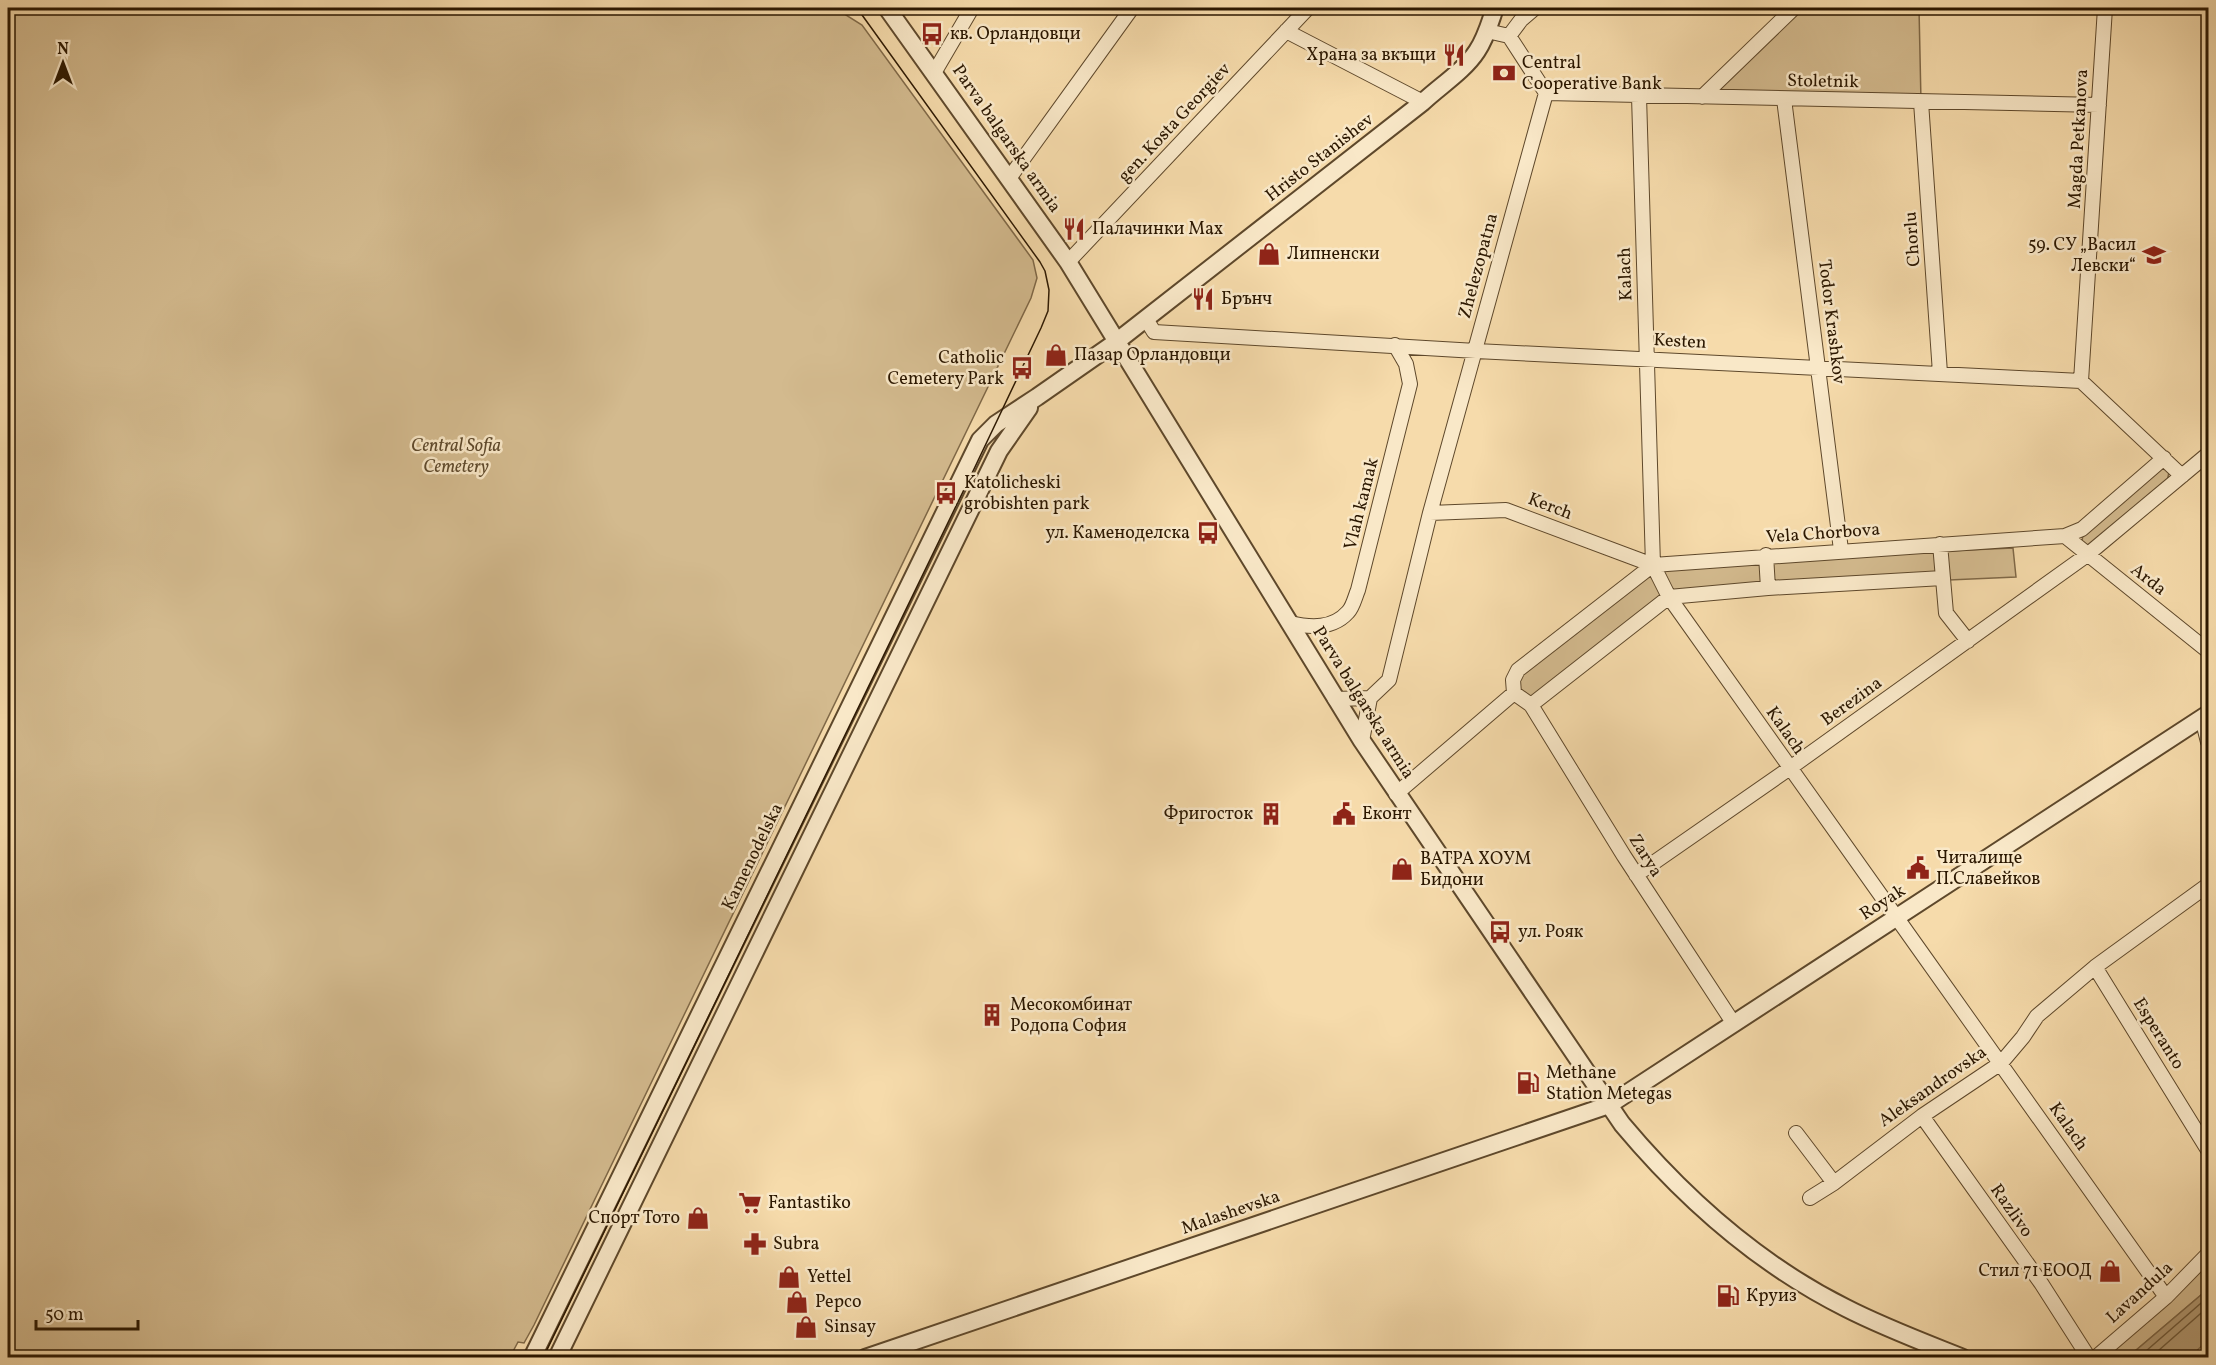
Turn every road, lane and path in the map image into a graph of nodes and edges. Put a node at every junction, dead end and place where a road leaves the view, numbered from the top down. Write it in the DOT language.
graph roads {
  1 [pos="887,8"];
  2 [pos="972,8"];
  3 [pos="1132,8"];
  4 [pos="1308,8"];
  5 [pos="1495,8"];
  6 [pos="1535,8"];
  7 [pos="1794,8"];
  8 [pos="2105,8"];
  9 [pos="1286,31"];
  10 [pos="1487,31"];
  11 [pos="1509,36"];
  12 [pos="934,73"];
  13 [pos="1546,93"];
  14 [pos="1639,96"];
  15 [pos="1702,97"];
  16 [pos="1784,99"];
  17 [pos="1423,102"];
  18 [pos="1921,102"];
  19 [pos="2099,105"];
  20 [pos="1010,177"];
  21 [pos="1068,262"];
  22 [pos="1146,319"];
  23 [pos="1116,342"];
  24 [pos="1395,345"];
  25 [pos="1476,351"];
  26 [pos="1646,358"];
  27 [pos="1818,367"];
  28 [pos="1940,373"];
  29 [pos="2081,381"];
  30 [pos="1037,398"];
  31 [pos="2208,454"];
  32 [pos="2164,458"];
  33 [pos="2182,476"];
  34 [pos="1430,513"];
  35 [pos="2065,536"];
  36 [pos="1940,544"];
  37 [pos="1841,550"];
  38 [pos="1766,555"];
  39 [pos="2087,555"];
  40 [pos="1653,565"];
  41 [pos="1943,578"];
  42 [pos="1768,588"];
  43 [pos="1669,597"];
  44 [pos="1290,623"];
  45 [pos="1968,641"];
  46 [pos="2208,651"];
  47 [pos="1514,693"];
  48 [pos="1370,698"];
  49 [pos="1335,699"];
  50 [pos="1530,705"];
  51 [pos="2205,716"];
  52 [pos="1362,741"];
  53 [pos="2208,742"];
  54 [pos="1790,768"];
  55 [pos="1396,794"];
  56 [pos="1636,875"];
  57 [pos="2208,885"];
  58 [pos="1895,918"];
  59 [pos="2095,967"];
  60 [pos="1734,1024"];
  61 [pos="2001,1063"];
  62 [pos="1609,1105"];
  63 [pos="1922,1116"];
  64 [pos="1796,1133"];
  65 [pos="2208,1150"];
  66 [pos="1834,1182"];
  67 [pos="1810,1198"];
  68 [pos="2208,1254"];
  69 [pos="2166,1297"];
  70 [pos="532,1358"];
  71 [pos="557,1358"];
  72 [pos="865,1358"];
  73 [pos="1963,1358"];
  74 [pos="2089,1358"];
  75 [pos="2095,1358"];
  1 -- 12 [label="street, Parva balgarska armia"];
  2 -- 12 [label="street"];
  3 -- 20 [label="street"];
  4 -- 9 [label="street, gen. Kosta Georgiev"];
  5 -- 10 [label="street"];
  6 -- 11 [label="street"];
  7 -- 15 [label="street"];
  8 -- 19 [label="street, Magda Petkanova"];
  9 -- 17 [label="street"];
  9 -- 21 [label="street, gen. Kosta Georgiev"];
  10 -- 11 [label="street"];
  10 -- 17 [label="street, Hristo Stanishev"];
  11 -- 13 [label="street"];
  12 -- 20 [label="street, Parva balgarska armia"];
  13 -- 14 [label="street, Stoletnik"];
  13 -- 25 [label="street, Zhelezopatna"];
  14 -- 15 [label="street, Stoletnik"];
  14 -- 26 [label="street, Kalach"];
  15 -- 16 [label="street, Stoletnik"];
  16 -- 18 [label="street, Stoletnik"];
  16 -- 27 [label="street, Todor Krashkov"];
  17 -- 22 [label="street, Hristo Stanishev"];
  18 -- 19 [label="street, Stoletnik"];
  18 -- 28 [label="street, Chorlu"];
  19 -- 29 [label="street, Magda Petkanova"];
  20 -- 21 [label="street, Parva balgarska armia"];
  21 -- 23 [label="street, Parva balgarska armia"];
  22 -- 23 [label="street, Hristo Stanishev"];
  22 -- 24 [label="street, Kesten"];
  23 -- 30 [label="street, Kamenodelska"];
  23 -- 44 [label="street, Parva balgarska armia"];
  24 -- 25 [label="street, Kesten"];
  24 -- 44 [label="street, Vlah kamak"];
  25 -- 26 [label="street, Kesten"];
  25 -- 34 [label="street, Zhelezopatna"];
  26 -- 27 [label="street, Kesten"];
  26 -- 40 [label="street, Kalach"];
  27 -- 28 [label="street, Kesten"];
  27 -- 37 [label="street, Todor Krashkov"];
  28 -- 29 [label="street, Kesten"];
  29 -- 32 [label="street"];
  30 -- 70 [label="street, Kamenodelska"];
  30 -- 71 [label="street, Kamenodelska"];
  31 -- 33 [label="street"];
  32 -- 33 [label="street"];
  32 -- 35 [label="street, Vela Chorbova"];
  33 -- 39 [label="street"];
  34 -- 40 [label="street, Kerch"];
  34 -- 48 [label="street"];
  35 -- 36 [label="street, Vela Chorbova"];
  35 -- 39 [label="street, Arda"];
  36 -- 37 [label="street, Vela Chorbova"];
  36 -- 41 [label="street"];
  37 -- 38 [label="street, Vela Chorbova"];
  38 -- 40 [label="street, Vela Chorbova"];
  38 -- 42 [label="street"];
  39 -- 45 [label="street, Berezina"];
  39 -- 46 [label="street, Arda"];
  40 -- 43 [label="street, Kalach"];
  40 -- 47 [label="street"];
  41 -- 42 [label="street"];
  41 -- 45 [label="street"];
  42 -- 43 [label="street"];
  43 -- 50 [label="street"];
  43 -- 54 [label="street, Kalach"];
  44 -- 49 [label="street, Parva balgarska armia"];
  45 -- 54 [label="street, Berezina"];
  47 -- 50 [label="street"];
  47 -- 55 [label="street"];
  48 -- 49 [label="street"];
  48 -- 52 [label="street"];
  49 -- 52 [label="street, Parva balgarska armia"];
  50 -- 56 [label="street, Zarya"];
  51 -- 53 [label="street"];
  51 -- 58 [label="street, Royak"];
  52 -- 55 [label="street, Parva balgarska armia"];
  54 -- 56 [label="street, Berezina"];
  54 -- 58 [label="street, Kalach"];
  55 -- 62 [label="street, Parva balgarska armia"];
  56 -- 60 [label="street, Zarya"];
  57 -- 59 [label="street, Aleksandrovska"];
  58 -- 60 [label="street, Royak"];
  58 -- 61 [label="street, Kalach"];
  59 -- 61 [label="street, Aleksandrovska"];
  59 -- 65 [label="street, Esperanto"];
  60 -- 62 [label="street, Royak"];
  61 -- 63 [label="street, Aleksandrovska"];
  61 -- 69 [label="street, Kalach"];
  62 -- 72 [label="street, Malashevska"];
  62 -- 73 [label="street, Parva balgarska armia"];
  63 -- 66 [label="street, Aleksandrovska"];
  63 -- 74 [label="street, Razlivo"];
  64 -- 66 [label="street"];
  66 -- 67 [label="street, Aleksandrovska"];
  68 -- 69 [label="street, Lavandula"];
  69 -- 75 [label="street, Lavandula"];
}
